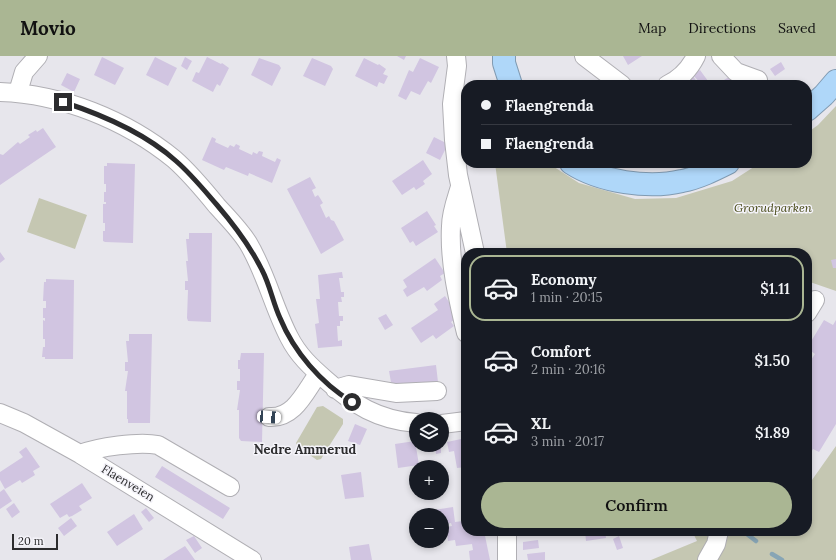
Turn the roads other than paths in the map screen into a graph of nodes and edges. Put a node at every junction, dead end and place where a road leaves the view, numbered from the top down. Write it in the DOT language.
graph roads {
  1 [pos="38,56"];
  2 [pos="456,56"];
  3 [pos="504,56"];
  4 [pos="584,56"];
  5 [pos="696,56"];
  6 [pos="721,56"];
  7 [pos="509,80"];
  8 [pos="615,80"];
  9 [pos="677,80"];
  10 [pos="758,80"];
  11 [pos="836,81"];
  12 [pos="0,92"];
  13 [pos="18,92"];
  14 [pos="812,106"];
  15 [pos="582,168"];
  16 [pos="715,168"];
  17 [pos="461,186"];
  18 [pos="474,248"];
  19 [pos="461,310"];
  20 [pos="318,374"];
  21 [pos="335,389"];
  22 [pos="437,391"];
  23 [pos="0,413"];
  24 [pos="269,417"];
  25 [pos="409,422"];
  26 [pos="461,422"];
  27 [pos="449,423"];
  28 [pos="80,454"];
  29 [pos="230,487"];
  30 [pos="507,536"];
  31 [pos="718,536"];
  32 [pos="252,560"];
  33 [pos="507,560"];
  34 [pos="707,560"];
  1 -- 13 [label="street"];
  2 -- 17 [label="street"];
  3 -- 7 [label="highway"];
  4 -- 8 [label="street"];
  5 -- 9 [label="street"];
  6 -- 10 [label="street"];
  11 -- 14 [label="highway"];
  12 -- 13 [label="street"];
  13 -- 20 [label="street"];
  15 -- 16 [label="highway"];
  17 -- 18 [label="street"];
  17 -- 19 [label="street"];
  20 -- 21 [label="street"];
  20 -- 24 [label="street"];
  21 -- 22 [label="street"];
  21 -- 25 [label="street"];
  23 -- 28 [label="street, Flaenveien"];
  26 -- 27 [label="street"];
  28 -- 29 [label="street"];
  28 -- 32 [label="street, Flaenveien"];
  30 -- 33 [label="street"];
  31 -- 34 [label="street"];
}
